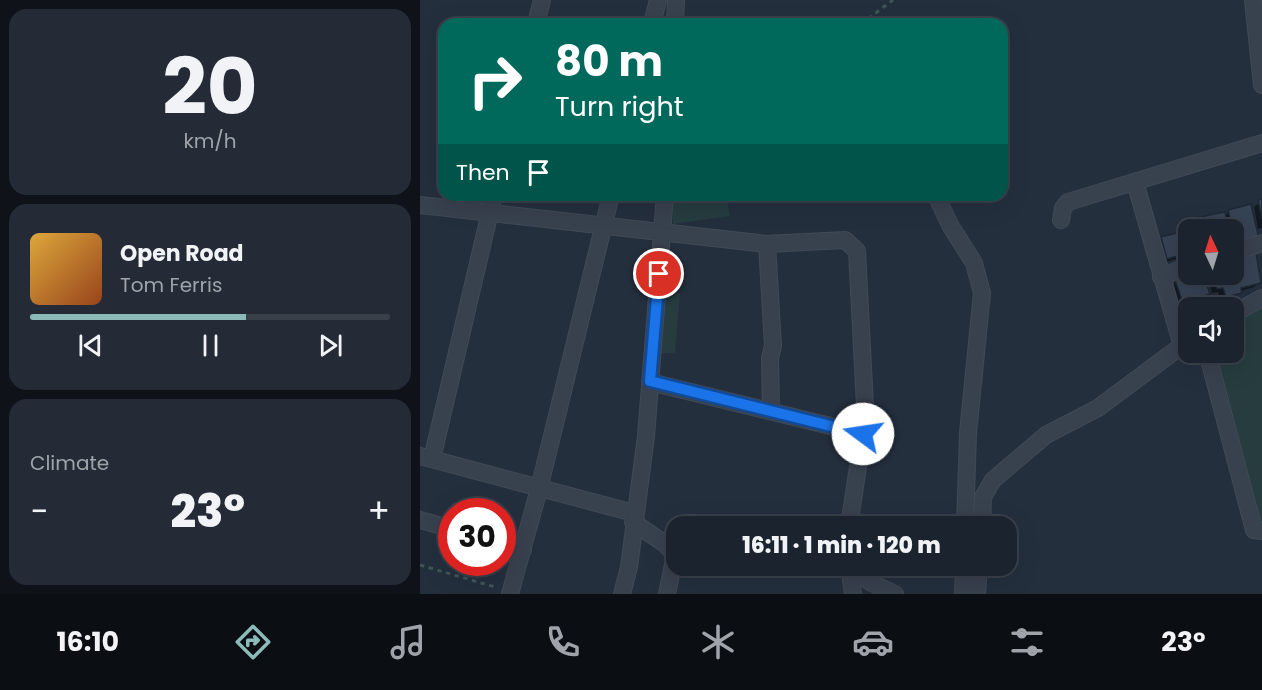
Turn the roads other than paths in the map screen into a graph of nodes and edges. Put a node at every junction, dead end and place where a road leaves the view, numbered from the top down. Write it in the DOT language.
graph roads {
  1 [pos="542,0"];
  2 [pos="658,0"];
  3 [pos="676,0"];
  4 [pos="1253,0"];
  5 [pos="538,18"];
  6 [pos="654,18"];
  7 [pos="675,18"];
  8 [pos="1262,85"];
  9 [pos="1262,143"];
  10 [pos="1135,182"];
  11 [pos="493,201"];
  12 [pos="610,201"];
  13 [pos="665,201"];
  14 [pos="939,201"];
  15 [pos="420,205"];
  16 [pos="490,213"];
  17 [pos="1061,220"];
  18 [pos="604,226"];
  19 [pos="663,232"];
  20 [pos="1262,243"];
  21 [pos="766,244"];
  22 [pos="1244,249"];
  23 [pos="1178,270"];
  24 [pos="1161,277"];
  25 [pos="1262,298"];
  26 [pos="1244,308"];
  27 [pos="1178,324"];
  28 [pos="1178,348"];
  29 [pos="1210,363"];
  30 [pos="650,381"];
  31 [pos="771,411"];
  32 [pos="863,434"];
  33 [pos="426,457"];
  34 [pos="539,489"];
  35 [pos="851,516"];
  36 [pos="965,516"];
  37 [pos="983,516"];
  38 [pos="634,517"];
  39 [pos="420,520"];
  40 [pos="438,525"];
  41 [pos="1262,531"];
  42 [pos="516,548"];
  43 [pos="523,550"];
  44 [pos="850,576"];
  45 [pos="862,576"];
  46 [pos="964,576"];
  47 [pos="978,576"];
  48 [pos="511,593"];
  49 [pos="622,594"];
  50 [pos="667,594"];
  51 [pos="853,594"];
  52 [pos="895,594"];
  53 [pos="963,594"];
  54 [pos="977,594"];
  1 -- 5 [label="street"];
  2 -- 6 [label="street"];
  3 -- 7 [label="street"];
  4 -- 8 [label="street"];
  9 -- 10 [label="street"];
  10 -- 17 [label="street"];
  10 -- 24 [label="street"];
  11 -- 16 [label="street"];
  12 -- 18 [label="street"];
  13 -- 19 [label="street"];
  14 -- 36 [label="street"];
  15 -- 16 [label="street"];
  16 -- 18 [label="street"];
  16 -- 33 [label="street"];
  18 -- 19 [label="street"];
  18 -- 34 [label="street"];
  19 -- 21 [label="street"];
  19 -- 30 [label="street"];
  20 -- 22 [label="street"];
  21 -- 31 [label="street"];
  21 -- 32 [label="street"];
  23 -- 24 [label="street"];
  24 -- 27 [label="street"];
  25 -- 26 [label="street"];
  28 -- 37 [label="street"];
  29 -- 41 [label="street"];
  30 -- 31 [label="street"];
  30 -- 38 [label="street"];
  31 -- 32 [label="street"];
  32 -- 35 [label="street"];
  33 -- 34 [label="street"];
  34 -- 38 [label="street"];
  34 -- 43 [label="street"];
  38 -- 49 [label="street"];
  38 -- 50 [label="street"];
  39 -- 40 [label="street"];
  42 -- 43 [label="street"];
  43 -- 48 [label="street"];
  44 -- 51 [label="street"];
  45 -- 52 [label="street"];
  46 -- 53 [label="street"];
  47 -- 54 [label="street"];
}
